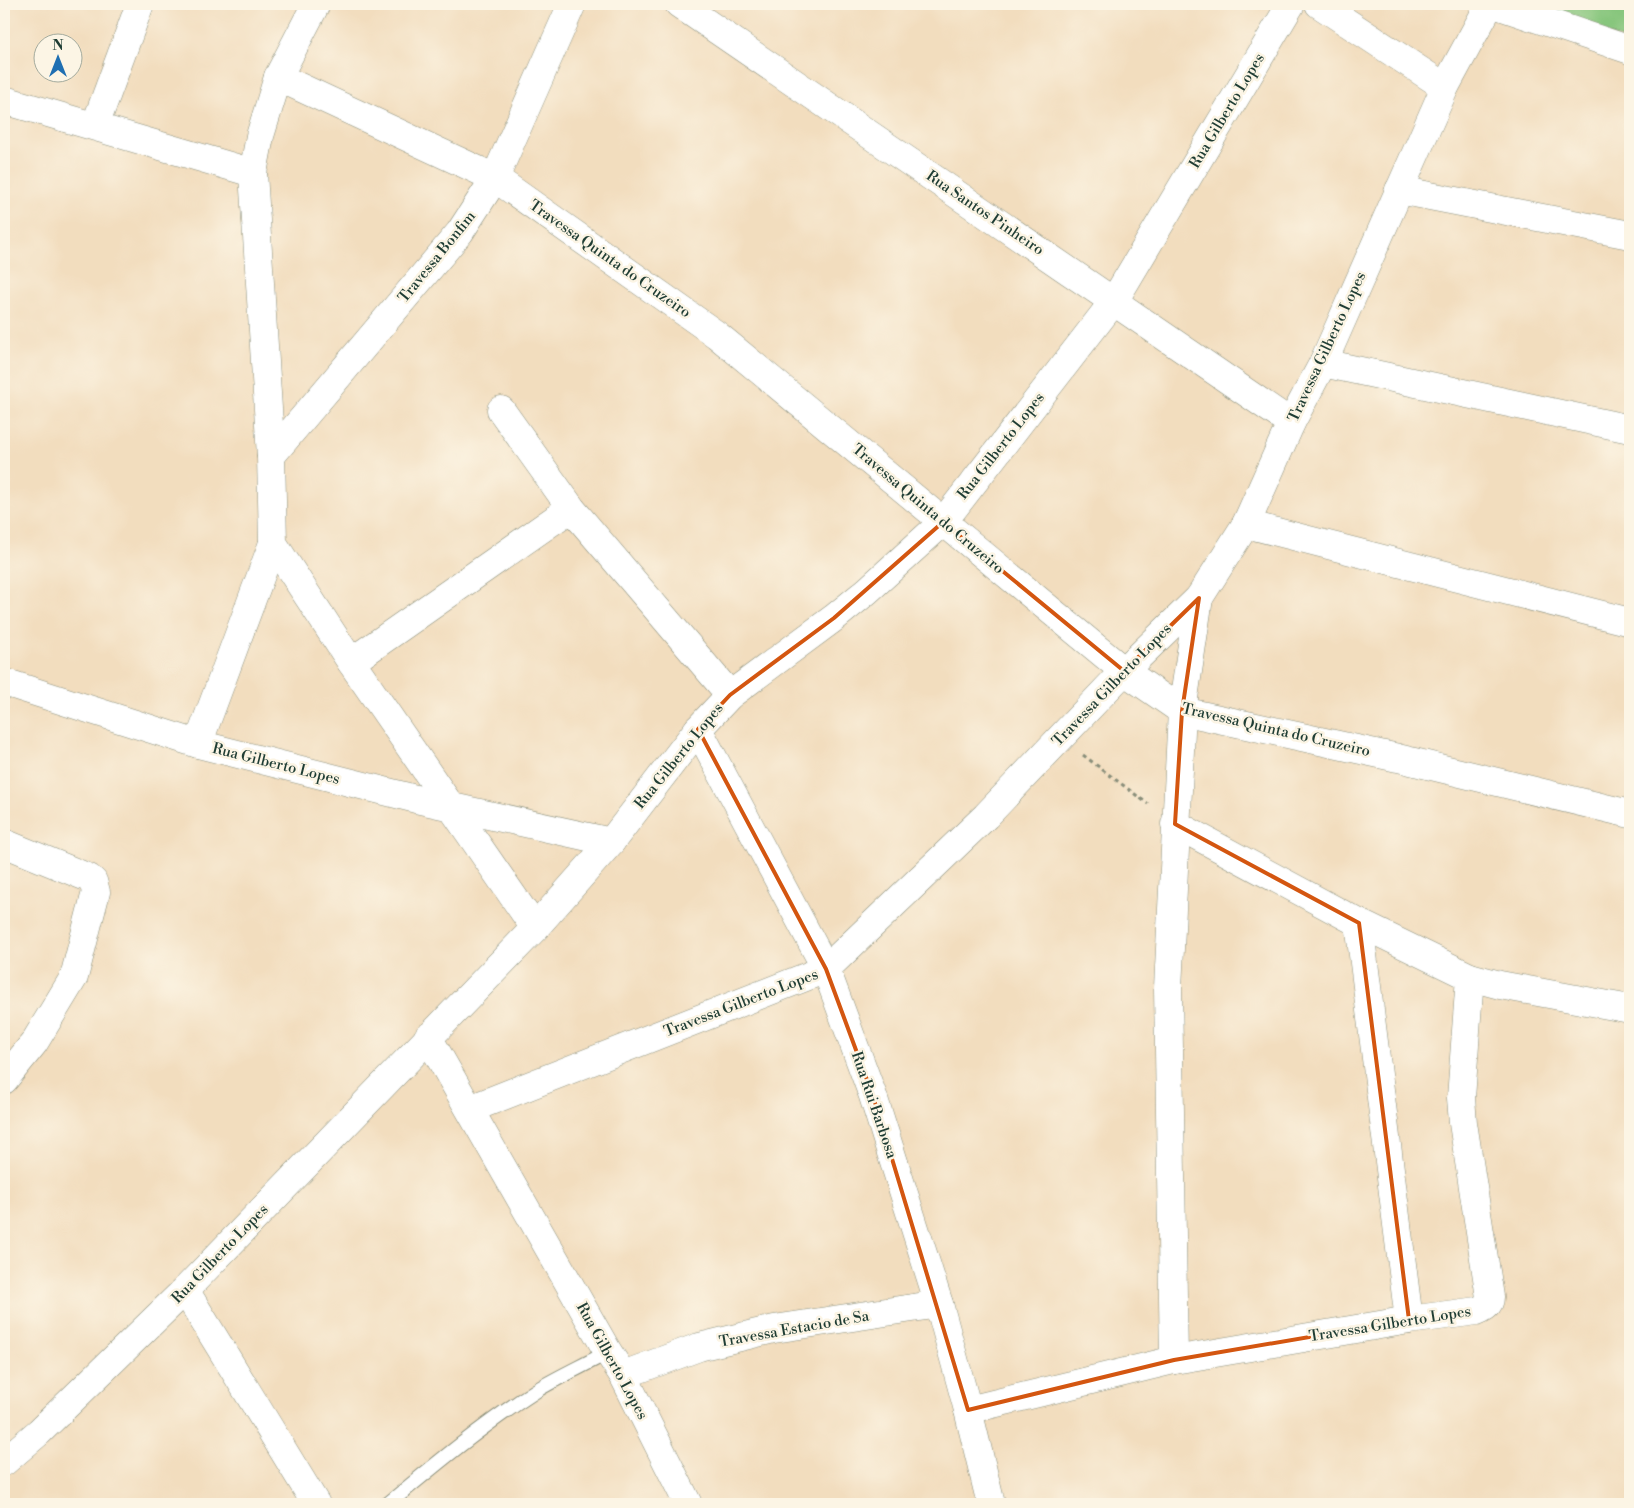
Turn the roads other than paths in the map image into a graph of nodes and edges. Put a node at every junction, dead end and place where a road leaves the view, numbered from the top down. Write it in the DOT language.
graph roads {
  1 [pos="140,4"];
  2 [pos="316,4"];
  3 [pos="572,4"];
  4 [pos="679,4"];
  5 [pos="1291,4"];
  6 [pos="1319,4"];
  7 [pos="1492,4"];
  8 [pos="1630,50"];
  9 [pos="278,77"];
  10 [pos="1445,86"];
  11 [pos="4,100"];
  12 [pos="95,126"];
  13 [pos="253,173"];
  14 [pos="495,178"];
  15 [pos="1399,190"];
  16 [pos="1630,235"];
  17 [pos="1114,301"];
  18 [pos="1324,363"];
  19 [pos="501,410"];
  20 [pos="1291,423"];
  21 [pos="1630,429"];
  22 [pos="271,456"];
  23 [pos="571,508"];
  24 [pos="944,522"];
  25 [pos="1246,524"];
  26 [pos="273,543"];
  27 [pos="1199,598"];
  28 [pos="1630,622"];
  29 [pos="351,662"];
  30 [pos="1124,672"];
  31 [pos="4,682"];
  32 [pos="730,694"];
  33 [pos="1182,711"];
  34 [pos="698,729"];
  35 [pos="198,744"];
  36 [pos="452,806"];
  37 [pos="1630,814"];
  38 [pos="1176,824"];
  39 [pos="611,842"];
  40 [pos="4,843"];
  41 [pos="1359,922"];
  42 [pos="535,928"];
  43 [pos="826,969"];
  44 [pos="1470,977"];
  45 [pos="1630,1009"];
  46 [pos="428,1038"];
  47 [pos="4,1080"];
  48 [pos="470,1109"];
  49 [pos="186,1290"];
  50 [pos="939,1304"];
  51 [pos="1409,1320"];
  52 [pos="608,1352"];
  53 [pos="1174,1360"];
  54 [pos="623,1375"];
  55 [pos="968,1410"];
  56 [pos="4,1461"];
  57 [pos="316,1504"];
  58 [pos="388,1504"];
  59 [pos="688,1504"];
  60 [pos="991,1504"];
  1 -- 12 [label="street"];
  2 -- 9 [label="street"];
  3 -- 14 [label="street, Travessa Bonfim"];
  4 -- 17 [label="street, Rua Santos Pinheiro"];
  5 -- 17 [label="street, Rua Gilberto Lopes"];
  6 -- 10 [label="street"];
  7 -- 8 [label="street"];
  7 -- 10 [label="street, Travessa Gilberto Lopes"];
  9 -- 13 [label="street"];
  9 -- 14 [label="street, Travessa Quinta do Cruzeiro"];
  10 -- 15 [label="street, Travessa Gilberto Lopes"];
  11 -- 12 [label="street"];
  12 -- 13 [label="street"];
  13 -- 22 [label="street"];
  14 -- 22 [label="street, Travessa Bonfim"];
  14 -- 24 [label="street, Travessa Quinta do Cruzeiro"];
  15 -- 16 [label="street"];
  15 -- 18 [label="street, Travessa Gilberto Lopes"];
  17 -- 20 [label="street, Rua Santos Pinheiro"];
  17 -- 24 [label="street, Rua Gilberto Lopes"];
  18 -- 20 [label="street, Travessa Gilberto Lopes"];
  18 -- 21 [label="street"];
  19 -- 23 [label="street"];
  20 -- 25 [label="street, Travessa Gilberto Lopes"];
  22 -- 26 [label="street"];
  23 -- 29 [label="street"];
  23 -- 32 [label="street"];
  24 -- 30 [label="street, Travessa Quinta do Cruzeiro"];
  24 -- 32 [label="street, Rua Gilberto Lopes"];
  25 -- 27 [label="street, Travessa Gilberto Lopes"];
  25 -- 28 [label="street"];
  26 -- 29 [label="street"];
  26 -- 35 [label="street"];
  27 -- 30 [label="street, Travessa Gilberto Lopes"];
  27 -- 33 [label="street"];
  29 -- 36 [label="street"];
  30 -- 33 [label="street, Travessa Quinta do Cruzeiro"];
  30 -- 43 [label="street, Travessa Gilberto Lopes"];
  31 -- 35 [label="street, Rua Gilberto Lopes"];
  32 -- 34 [label="street, Rua Gilberto Lopes"];
  33 -- 37 [label="street, Travessa Quinta do Cruzeiro"];
  33 -- 38 [label="street"];
  34 -- 39 [label="street, Rua Gilberto Lopes"];
  34 -- 43 [label="street, Rua Rui Barbosa"];
  35 -- 36 [label="street, Rua Gilberto Lopes"];
  36 -- 39 [label="street, Rua Gilberto Lopes"];
  36 -- 42 [label="street"];
  38 -- 41 [label="street"];
  38 -- 53 [label="street"];
  39 -- 42 [label="street, Rua Gilberto Lopes"];
  40 -- 47 [label="street"];
  41 -- 44 [label="street"];
  41 -- 51 [label="street"];
  42 -- 46 [label="street, Rua Gilberto Lopes"];
  43 -- 48 [label="street, Travessa Gilberto Lopes"];
  43 -- 50 [label="street, Rua Rui Barbosa"];
  44 -- 45 [label="street"];
  44 -- 51 [label="street, Travessa Gilberto Lopes"];
  46 -- 48 [label="street, Rua Gilberto Lopes"];
  46 -- 49 [label="street, Rua Gilberto Lopes"];
  48 -- 52 [label="street, Rua Gilberto Lopes"];
  49 -- 56 [label="street, Rua Gilberto Lopes"];
  49 -- 57 [label="street"];
  50 -- 54 [label="street, Travessa Estacio de Sa"];
  50 -- 55 [label="street, Rua Rui Barbosa"];
  51 -- 53 [label="street, Travessa Gilberto Lopes"];
  52 -- 54 [label="street, Rua Gilberto Lopes"];
  52 -- 58 [label="lane"];
  53 -- 55 [label="street, Travessa Gilberto Lopes"];
  54 -- 59 [label="street, Rua Gilberto Lopes"];
  55 -- 60 [label="street, Rua Rui Barbosa"];
}
